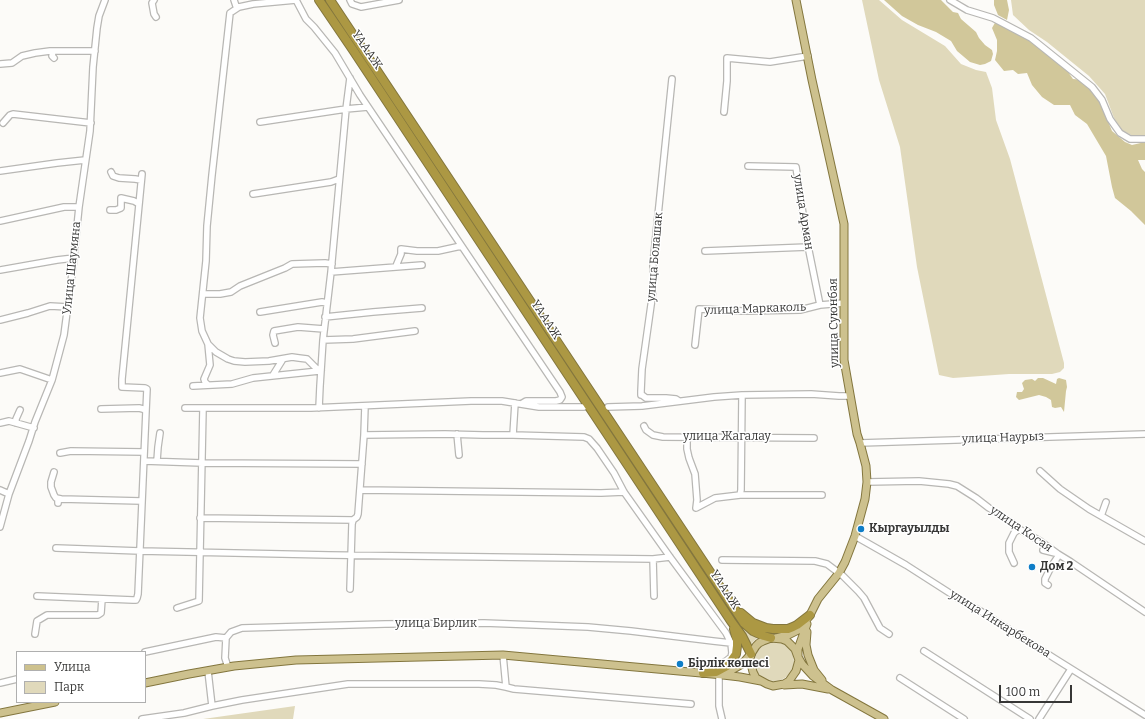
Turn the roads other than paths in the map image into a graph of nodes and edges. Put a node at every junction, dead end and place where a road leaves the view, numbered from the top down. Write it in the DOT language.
graph roads {
  1 [pos="105,0"];
  2 [pos="154,0"];
  3 [pos="234,0"];
  4 [pos="296,0"];
  5 [pos="319,0"];
  6 [pos="330,0"];
  7 [pos="350,0"];
  8 [pos="399,0"];
  9 [pos="796,0"];
  10 [pos="950,0"];
  11 [pos="389,1"];
  12 [pos="240,7"];
  13 [pos="156,17"];
  14 [pos="53,51"];
  15 [pos="95,51"];
  16 [pos="808,56"];
  17 [pos="54,58"];
  18 [pos="0,64"];
  19 [pos="350,78"];
  20 [pos="672,79"];
  21 [pos="368,107"];
  22 [pos="346,109"];
  23 [pos="724,112"];
  24 [pos="260,122"];
  25 [pos="4,123"];
  26 [pos="91,123"];
  27 [pos="1145,139"];
  28 [pos="85,160"];
  29 [pos="748,166"];
  30 [pos="0,171"];
  31 [pos="111,172"];
  32 [pos="142,174"];
  33 [pos="141,180"];
  34 [pos="339,180"];
  35 [pos="254,194"];
  36 [pos="139,204"];
  37 [pos="79,207"];
  38 [pos="110,210"];
  39 [pos="0,221"];
  40 [pos="461,246"];
  41 [pos="808,247"];
  42 [pos="705,251"];
  43 [pos="74,258"];
  44 [pos="332,264"];
  45 [pos="422,265"];
  46 [pos="396,266"];
  47 [pos="0,270"];
  48 [pos="331,272"];
  49 [pos="203,294"];
  50 [pos="327,303"];
  51 [pos="844,303"];
  52 [pos="820,305"];
  53 [pos="68,307"];
  54 [pos="422,308"];
  55 [pos="260,312"];
  56 [pos="326,318"];
  57 [pos="0,320"];
  58 [pos="324,329"];
  59 [pos="414,331"];
  60 [pos="323,340"];
  61 [pos="274,343"];
  62 [pos="208,344"];
  63 [pos="695,345"];
  64 [pos="283,359"];
  65 [pos="320,370"];
  66 [pos="0,373"];
  67 [pos="273,375"];
  68 [pos="52,380"];
  69 [pos="208,385"];
  70 [pos="193,386"];
  71 [pos="742,395"];
  72 [pos="850,396"];
  73 [pos="679,401"];
  74 [pos="518,403"];
  75 [pos="366,406"];
  76 [pos="584,407"];
  77 [pos="608,407"];
  78 [pos="185,408"];
  79 [pos="319,408"];
  80 [pos="101,409"];
  81 [pos="203,409"];
  82 [pos="20,410"];
  83 [pos="146,411"];
  84 [pos="0,423"];
  85 [pos="16,423"];
  86 [pos="644,426"];
  87 [pos="34,428"];
  88 [pos="160,433"];
  89 [pos="456,434"];
  90 [pos="1145,434"];
  91 [pos="364,435"];
  92 [pos="513,435"];
  93 [pos="687,437"];
  94 [pos="742,437"];
  95 [pos="814,438"];
  96 [pos="860,443"];
  97 [pos="144,452"];
  98 [pos="60,453"];
  99 [pos="459,455"];
  100 [pos="144,461"];
  101 [pos="157,461"];
  102 [pos="202,463"];
  103 [pos="362,464"];
  104 [pos="1040,471"];
  105 [pos="54,472"];
  106 [pos="867,482"];
  107 [pos="0,490"];
  108 [pos="360,490"];
  109 [pos="624,492"];
  110 [pos="9,494"];
  111 [pos="740,495"];
  112 [pos="822,495"];
  113 [pos="141,501"];
  114 [pos="1106,502"];
  115 [pos="1101,516"];
  116 [pos="200,518"];
  117 [pos="353,520"];
  118 [pos="0,527"];
  119 [pos="1019,529"];
  120 [pos="854,536"];
  121 [pos="1145,541"];
  122 [pos="56,548"];
  123 [pos="1043,550"];
  124 [pos="140,551"];
  125 [pos="200,552"];
  126 [pos="1058,554"];
  127 [pos="351,555"];
  128 [pos="670,557"];
  129 [pos="654,559"];
  130 [pos="722,560"];
  131 [pos="1014,563"];
  132 [pos="839,574"];
  133 [pos="1048,585"];
  134 [pos="350,589"];
  135 [pos="37,596"];
  136 [pos="654,596"];
  137 [pos="102,598"];
  138 [pos="732,603"];
  139 [pos="177,608"];
  140 [pos="1145,612"];
  141 [pos="810,615"];
  142 [pos="731,621"];
  143 [pos="35,634"];
  144 [pos="889,634"];
  145 [pos="226,638"];
  146 [pos="774,638"];
  147 [pos="731,643"];
  148 [pos="924,651"];
  149 [pos="146,652"];
  150 [pos="751,654"];
  151 [pos="503,655"];
  152 [pos="798,657"];
  153 [pos="228,667"];
  154 [pos="1071,669"];
  155 [pos="208,670"];
  156 [pos="703,673"];
  157 [pos="724,675"];
  158 [pos="900,678"];
  159 [pos="16,679"];
  160 [pos="761,682"];
  161 [pos="0,683"];
  162 [pos="146,683"];
  163 [pos="779,685"];
  164 [pos="506,687"];
  165 [pos="832,690"];
  166 [pos="50,703"];
  167 [pos="691,704"];
  168 [pos="212,706"];
  169 [pos="0,713"];
  170 [pos="1145,715"];
  171 [pos="142,719"];
  172 [pos="722,719"];
  173 [pos="884,719"];
  174 [pos="964,719"];
  175 [pos="1030,719"];
  176 [pos="1039,719"];
  1 -- 15 [label="street, Улица Шаумяна"];
  2 -- 13 [label="street"];
  3 -- 12 [label="street"];
  4 -- 12 [label="street"];
  4 -- 19 [label="street"];
  5 -- 142 [label="highway, ҮАААЖ"];
  6 -- 138 [label="highway, ҮАААЖ"];
  7 -- 11 [label="street"];
  8 -- 11 [label="street"];
  9 -- 16 [label="main road, улица Суюнбая"];
  10 -- 27 [label="street"];
  12 -- 49 [label="street"];
  14 -- 15 [label="street"];
  14 -- 17 [label="street"];
  14 -- 18 [label="street"];
  15 -- 26 [label="street, Улица Шаумяна"];
  16 -- 23 [label="street"];
  16 -- 51 [label="main road, улица Суюнбая"];
  19 -- 21 [label="street"];
  19 -- 22 [label="street"];
  20 -- 73 [label="street, улица Болашак"];
  21 -- 22 [label="street"];
  21 -- 40 [label="street"];
  22 -- 24 [label="street"];
  22 -- 34 [label="street"];
  25 -- 26 [label="street"];
  26 -- 28 [label="street, Улица Шаумяна"];
  28 -- 30 [label="street"];
  28 -- 37 [label="street, Улица Шаумяна"];
  29 -- 41 [label="street, улица Арман"];
  31 -- 33 [label="street"];
  32 -- 33 [label="street"];
  33 -- 36 [label="street"];
  34 -- 35 [label="street"];
  34 -- 44 [label="street"];
  36 -- 38 [label="street"];
  36 -- 83 [label="street"];
  37 -- 39 [label="street"];
  37 -- 43 [label="street, Улица Шаумяна"];
  40 -- 46 [label="street"];
  40 -- 74 [label="street"];
  41 -- 42 [label="street"];
  41 -- 52 [label="street, улица Арман"];
  43 -- 47 [label="street"];
  43 -- 53 [label="street, Улица Шаумяна"];
  44 -- 48 [label="street"];
  44 -- 49 [label="street"];
  45 -- 46 [label="street"];
  46 -- 48 [label="street"];
  48 -- 50 [label="street"];
  49 -- 62 [label="street"];
  50 -- 55 [label="street"];
  50 -- 56 [label="street"];
  51 -- 52 [label="street, улица Маркаколь"];
  51 -- 72 [label="main road, улица Суюнбая"];
  52 -- 63 [label="street, улица Маркаколь"];
  53 -- 57 [label="street"];
  53 -- 68 [label="street, Улица Шаумяна"];
  54 -- 56 [label="street"];
  56 -- 58 [label="street"];
  58 -- 60 [label="street"];
  58 -- 61 [label="street"];
  59 -- 60 [label="street"];
  60 -- 65 [label="street"];
  62 -- 64 [label="street"];
  62 -- 69 [label="street"];
  64 -- 65 [label="street"];
  64 -- 67 [label="street"];
  65 -- 67 [label="street"];
  65 -- 79 [label="street"];
  66 -- 68 [label="street"];
  67 -- 69 [label="street"];
  68 -- 87 [label="street, Улица Шаумяна"];
  69 -- 70 [label="street"];
  71 -- 72 [label="street"];
  71 -- 73 [label="street"];
  71 -- 94 [label="street"];
  72 -- 96 [label="main road, улица Суюнбая"];
  73 -- 77 [label="street"];
  74 -- 75 [label="street"];
  74 -- 76 [label="street"];
  74 -- 92 [label="street"];
  75 -- 79 [label="street"];
  75 -- 91 [label="street"];
  78 -- 81 [label="street"];
  79 -- 81 [label="street"];
  80 -- 83 [label="street"];
  81 -- 102 [label="street"];
  82 -- 85 [label="street"];
  83 -- 97 [label="street"];
  84 -- 85 [label="street"];
  85 -- 87 [label="street"];
  86 -- 93 [label="street, улица Жагалау"];
  87 -- 110 [label="street, Улица Шаумяна"];
  88 -- 101 [label="street"];
  89 -- 91 [label="street"];
  89 -- 92 [label="street"];
  89 -- 99 [label="street"];
  90 -- 96 [label="street, улица Наурыз"];
  91 -- 103 [label="street"];
  92 -- 109 [label="street"];
  93 -- 94 [label="street, улица Жагалау"];
  93 -- 111 [label="street"];
  94 -- 95 [label="street, улица Жагалау"];
  94 -- 111 [label="street"];
  96 -- 106 [label="main road, улица Суюнбая"];
  97 -- 98 [label="street"];
  97 -- 100 [label="street"];
  100 -- 101 [label="street"];
  100 -- 113 [label="street"];
  101 -- 102 [label="street"];
  102 -- 103 [label="street"];
  102 -- 116 [label="street"];
  103 -- 108 [label="street"];
  104 -- 115 [label="street"];
  105 -- 113 [label="street"];
  106 -- 119 [label="street, улица Косая"];
  106 -- 120 [label="main road, улица Суюнбая"];
  107 -- 110 [label="street"];
  108 -- 109 [label="street"];
  108 -- 117 [label="street"];
  109 -- 128 [label="street"];
  110 -- 118 [label="street, Улица Шаумяна"];
  111 -- 112 [label="street"];
  113 -- 124 [label="street"];
  114 -- 115 [label="street"];
  115 -- 121 [label="street"];
  116 -- 117 [label="street"];
  116 -- 125 [label="street"];
  117 -- 127 [label="street"];
  119 -- 126 [label="street, улица Косая"];
  119 -- 131 [label="street"];
  120 -- 132 [label="main road, улица Суюнбая"];
  120 -- 154 [label="street, улица Инкарбекова"];
  122 -- 124 [label="street"];
  123 -- 126 [label="street"];
  124 -- 125 [label="street"];
  124 -- 137 [label="street"];
  125 -- 127 [label="street"];
  125 -- 139 [label="street"];
  126 -- 133 [label="street"];
  126 -- 140 [label="street, улица Косая"];
  127 -- 129 [label="street"];
  127 -- 134 [label="street"];
  128 -- 129 [label="street"];
  128 -- 147 [label="street"];
  129 -- 136 [label="street"];
  130 -- 132 [label="street"];
  132 -- 141 [label="main road, улица Суюнбая"];
  132 -- 144 [label="street"];
  135 -- 137 [label="street"];
  137 -- 143 [label="street"];
  138 -- 141 [label="highway"];
  138 -- 146 [label="highway, ҮАААЖ"];
  141 -- 146 [label="main road, улица Суюнбая"];
  141 -- 152 [label="main road"];
  141 -- 165 [label="main road"];
  142 -- 150 [label="highway, ҮАААЖ"];
  142 -- 156 [label="highway"];
  145 -- 147 [label="street, улица Бирлик"];
  145 -- 149 [label="street, улица Бирлик"];
  145 -- 153 [label="street"];
  146 -- 150 [label="main road"];
  146 -- 152 [label="main road"];
  147 -- 156 [label="street"];
  148 -- 175 [label="street"];
  150 -- 157 [label="main road"];
  150 -- 160 [label="main road"];
  151 -- 153 [label="main road"];
  151 -- 156 [label="main road"];
  151 -- 164 [label="street"];
  152 -- 163 [label="main road"];
  152 -- 165 [label="main road"];
  153 -- 155 [label="main road"];
  154 -- 170 [label="street, улица Инкарбекова"];
  154 -- 176 [label="street"];
  155 -- 162 [label="main road"];
  155 -- 168 [label="street"];
  156 -- 157 [label="main road"];
  157 -- 160 [label="main road"];
  157 -- 172 [label="street"];
  158 -- 174 [label="street"];
  159 -- 161 [label="street"];
  160 -- 163 [label="main road"];
  163 -- 165 [label="main road"];
  164 -- 167 [label="street"];
  164 -- 168 [label="street"];
  165 -- 173 [label="main road"];
  166 -- 169 [label="main road"];
  168 -- 171 [label="street"];
}
